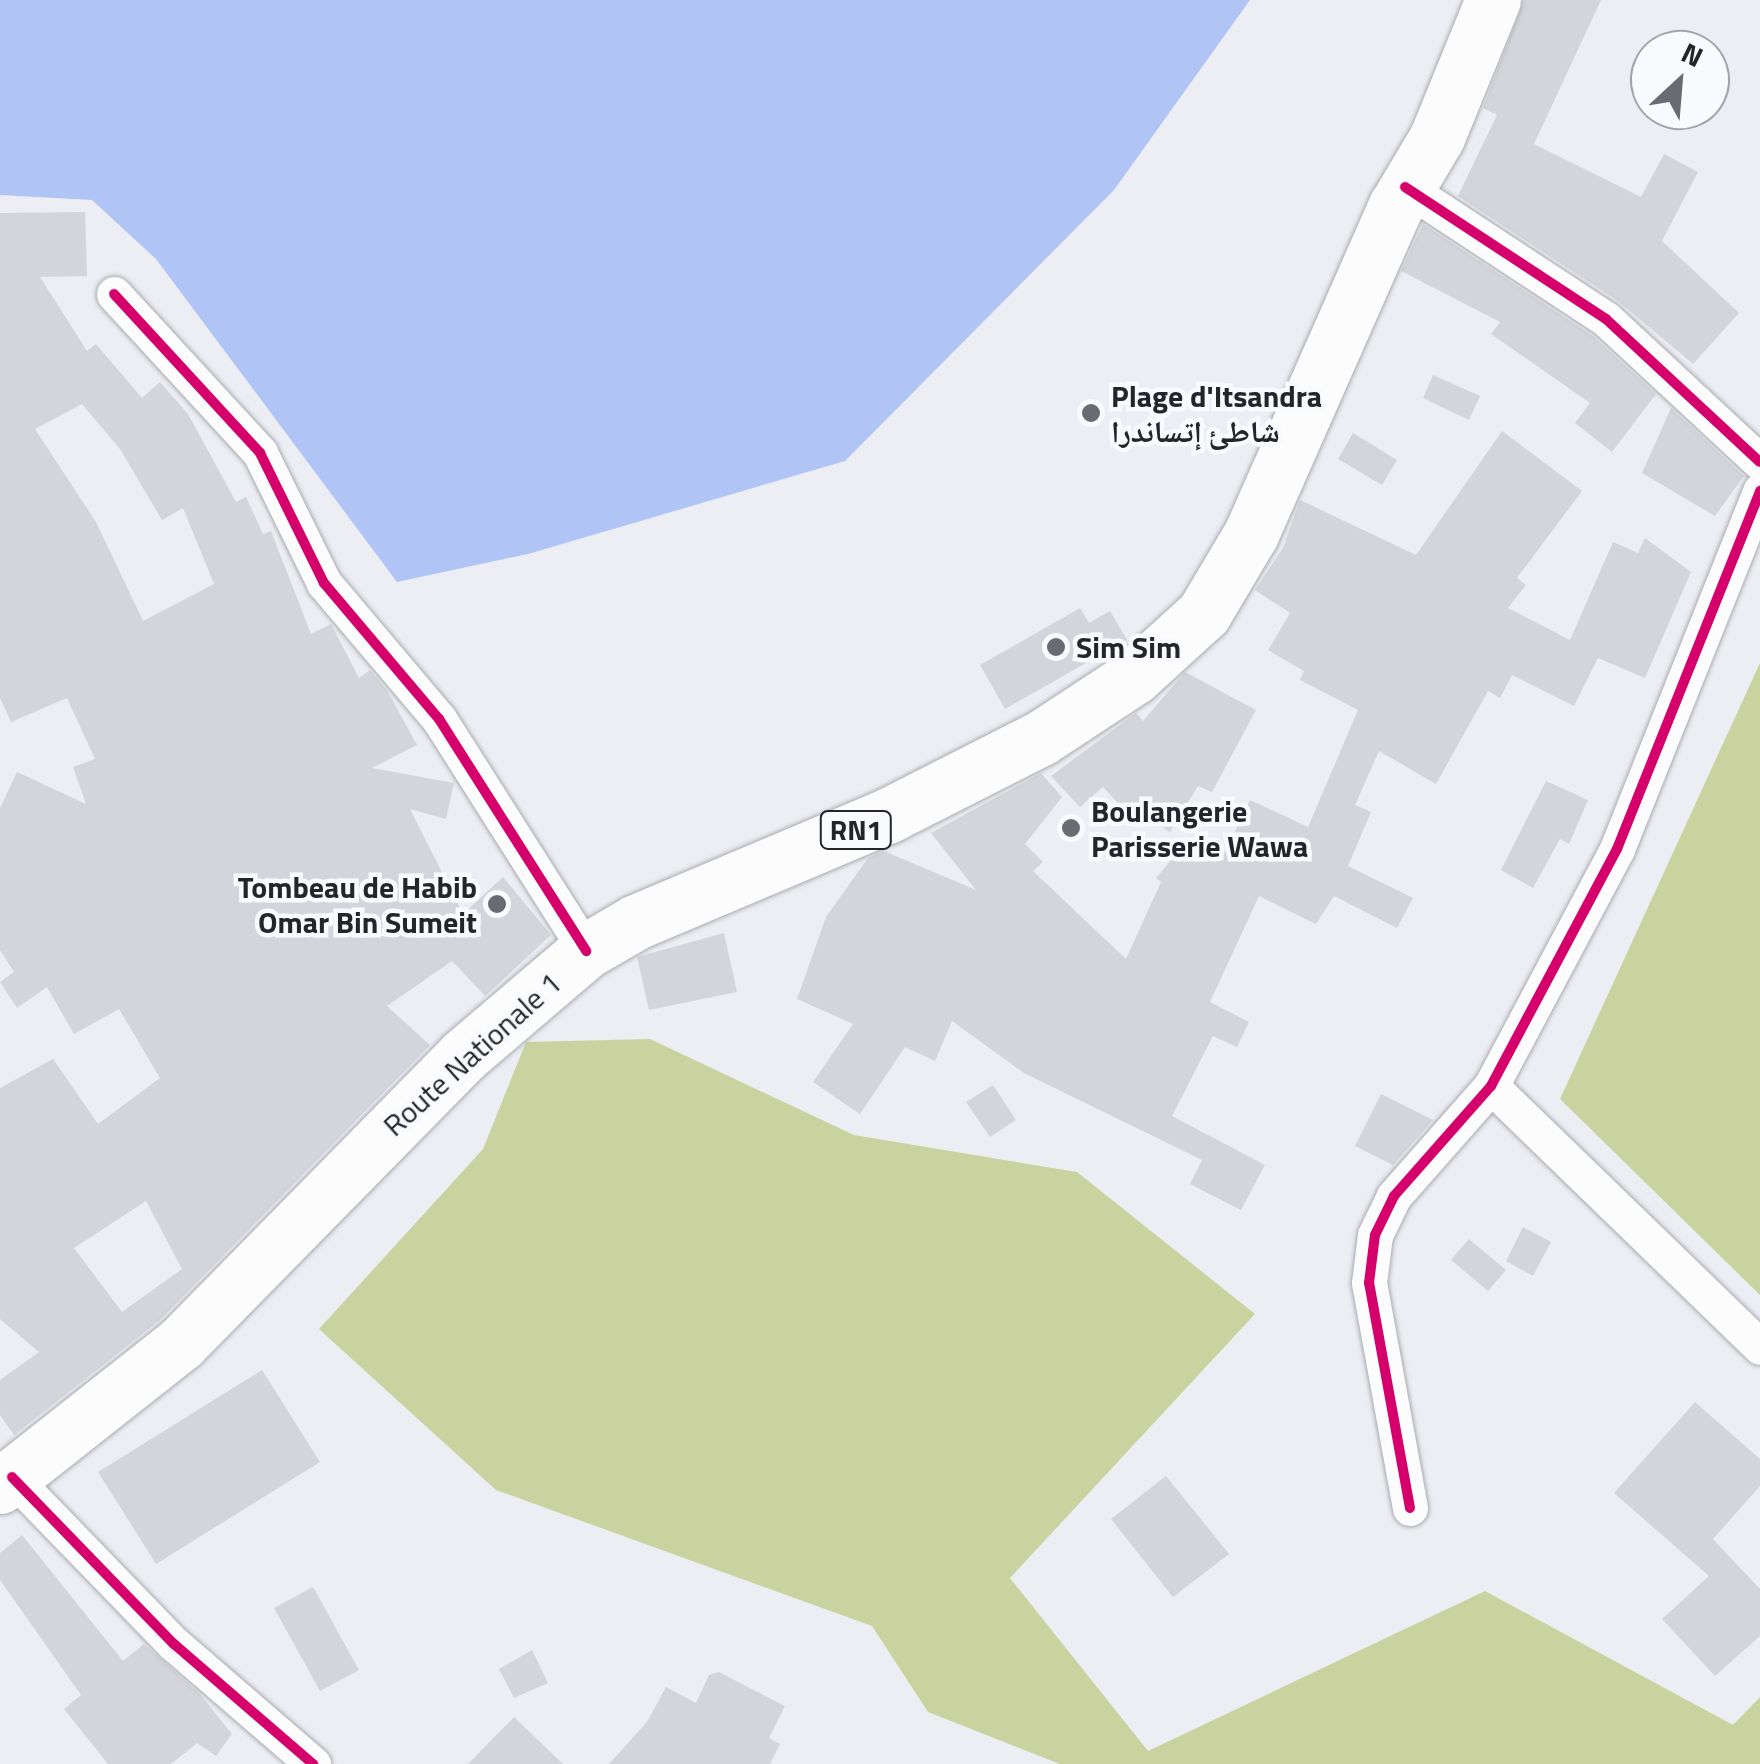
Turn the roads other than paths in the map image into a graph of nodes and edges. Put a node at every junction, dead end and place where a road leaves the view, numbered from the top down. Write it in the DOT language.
graph roads {
  1 [pos="1493,0"];
  2 [pos="1405,187"];
  3 [pos="114,294"];
  4 [pos="1760,462"];
  5 [pos="1760,491"];
  6 [pos="586,951"];
  7 [pos="1492,1086"];
  8 [pos="1760,1347"];
  9 [pos="6,1481"];
  10 [pos="1410,1508"];
  11 [pos="313,1764"];
  1 -- 2 [label="main road, Route Nationale 1 / RN1"];
  2 -- 4 [label="street"];
  2 -- 6 [label="main road, Route Nationale 1 / RN1"];
  3 -- 6 [label="street"];
  5 -- 7 [label="street"];
  6 -- 9 [label="main road, Route Nationale 1 / RN1"];
  7 -- 8 [label="street"];
  7 -- 10 [label="street"];
  9 -- 11 [label="street"];
}
